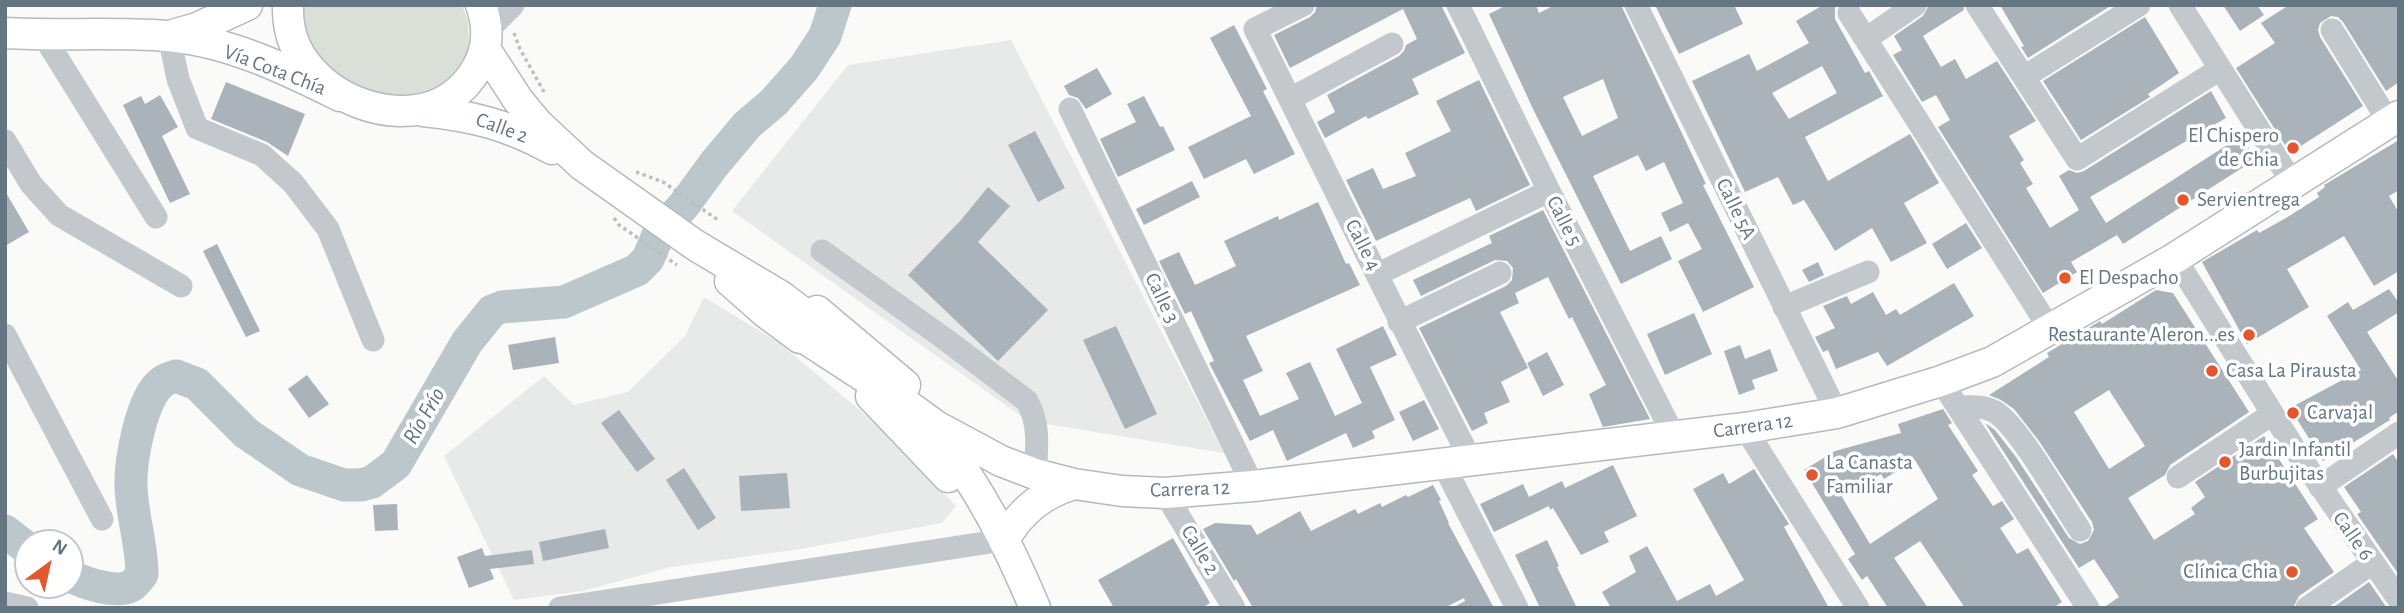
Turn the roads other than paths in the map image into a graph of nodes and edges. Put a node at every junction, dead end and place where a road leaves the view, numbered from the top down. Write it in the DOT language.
graph roads {
  1 [pos="247,5"];
  2 [pos="288,5"];
  3 [pos="481,5"];
  4 [pos="513,5"];
  5 [pos="1303,5"];
  6 [pos="1458,5"];
  7 [pos="1636,5"];
  8 [pos="1915,5"];
  9 [pos="1977,5"];
  10 [pos="2139,5"];
  11 [pos="2180,5"];
  12 [pos="1849,13"];
  13 [pos="2332,30"];
  14 [pos="5,33"];
  15 [pos="43,35"];
  16 [pos="169,36"];
  17 [pos="495,38"];
  18 [pos="1866,39"];
  19 [pos="1392,44"];
  20 [pos="2220,69"];
  21 [pos="2024,77"];
  22 [pos="340,96"];
  23 [pos="1290,99"];
  24 [pos="1070,109"];
  25 [pos="416,110"];
  26 [pos="2394,119"];
  27 [pos="5,141"];
  28 [pos="582,165"];
  29 [pos="2292,182"];
  30 [pos="1549,191"];
  31 [pos="156,217"];
  32 [pos="822,251"];
  33 [pos="686,255"];
  34 [pos="2175,257"];
  35 [pos="736,268"];
  36 [pos="1500,272"];
  37 [pos="1868,272"];
  38 [pos="1378,274"];
  39 [pos="181,286"];
  40 [pos="1784,307"];
  41 [pos="1399,322"];
  42 [pos="786,327"];
  43 [pos="2050,329"];
  44 [pos="5,335"];
  45 [pos="373,340"];
  46 [pos="1941,381"];
  47 [pos="906,404"];
  48 [pos="1958,407"];
  49 [pos="1837,412"];
  50 [pos="2272,414"];
  51 [pos="1745,428"];
  52 [pos="2399,433"];
  53 [pos="1674,436"];
  54 [pos="1457,462"];
  55 [pos="1035,474"];
  56 [pos="2178,477"];
  57 [pos="1074,484"];
  58 [pos="1253,486"];
  59 [pos="2320,487"];
  60 [pos="1165,493"];
  61 [pos="102,519"];
  62 [pos="2080,530"];
  63 [pos="1004,540"];
  64 [pos="2372,563"];
  65 [pos="2399,600"];
  66 [pos="5,603"];
  67 [pos="1036,607"];
  68 [pos="27,608"];
  69 [pos="560,608"];
  70 [pos="1234,608"];
  71 [pos="1517,608"];
  72 [pos="1858,608"];
  73 [pos="2088,608"];
  74 [pos="2308,608"];
  1 -- 16 [label="main road, Vía Cota Chía"];
  2 -- 22 [label="main road"];
  3 -- 17 [label="main road"];
  4 -- 17 [label="street"];
  5 -- 23 [label="street, Calle 4"];
  6 -- 30 [label="street, Calle 5"];
  7 -- 40 [label="street, Calle 5A"];
  8 -- 18 [label="street"];
  9 -- 21 [label="street"];
  10 -- 21 [label="street"];
  11 -- 20 [label="street"];
  12 -- 18 [label="street"];
  13 -- 26 [label="street"];
  14 -- 15 [label="main road, Vía Cota Chía"];
  15 -- 16 [label="main road, Vía Cota Chía"];
  15 -- 31 [label="street"];
  16 -- 22 [label="main road, Vía Cota Chía"];
  16 -- 45 [label="street"];
  17 -- 25 [label="main road"];
  17 -- 28 [label="main road, Calle 2"];
  18 -- 43 [label="street"];
  19 -- 23 [label="street"];
  20 -- 21 [label="street"];
  20 -- 29 [label="street"];
  22 -- 25 [label="main road, Calle 2"];
  23 -- 38 [label="street, Calle 4"];
  24 -- 58 [label="street, Calle 3"];
  25 -- 28 [label="main road, Calle 2"];
  26 -- 29 [label="main road, Carrera 12"];
  27 -- 39 [label="street"];
  28 -- 33 [label="main road, Calle 2"];
  29 -- 34 [label="main road, Carrera 12"];
  30 -- 38 [label="street"];
  30 -- 53 [label="street, Calle 5"];
  32 -- 55 [label="street"];
  33 -- 35 [label="main road"];
  33 -- 42 [label="main road"];
  34 -- 43 [label="main road, Carrera 12"];
  34 -- 50 [label="street, Calle 6"];
  35 -- 47 [label="main road"];
  35 -- 55 [label="main road"];
  36 -- 41 [label="street"];
  37 -- 40 [label="street"];
  38 -- 41 [label="street, Calle 4"];
  40 -- 49 [label="street, Calle 5A"];
  41 -- 54 [label="street, Calle 4"];
  42 -- 47 [label="main road"];
  42 -- 63 [label="main road"];
  43 -- 46 [label="main road, Carrera 12"];
  44 -- 61 [label="street"];
  46 -- 48 [label="street"];
  46 -- 49 [label="main road, Carrera 12"];
  47 -- 55 [label="main road"];
  47 -- 63 [label="main road"];
  48 -- 62 [label="street"];
  48 -- 73 [label="street"];
  49 -- 51 [label="main road, Carrera 12"];
  50 -- 56 [label="street"];
  50 -- 59 [label="street, Calle 6"];
  51 -- 53 [label="main road, Carrera 12"];
  51 -- 72 [label="street"];
  52 -- 59 [label="street"];
  53 -- 54 [label="main road, Carrera 12"];
  54 -- 58 [label="main road, Carrera 12"];
  54 -- 71 [label="street, Calle 4"];
  55 -- 57 [label="main road, Carrera 12"];
  57 -- 60 [label="main road, Carrera 12"];
  57 -- 63 [label="main road"];
  58 -- 60 [label="main road, Carrera 12"];
  59 -- 64 [label="street, Calle 6"];
  60 -- 70 [label="street, Calle 2"];
  63 -- 67 [label="main road"];
  63 -- 69 [label="street"];
  64 -- 65 [label="street, Calle 6"];
  64 -- 74 [label="street"];
  66 -- 68 [label="street"];
}
